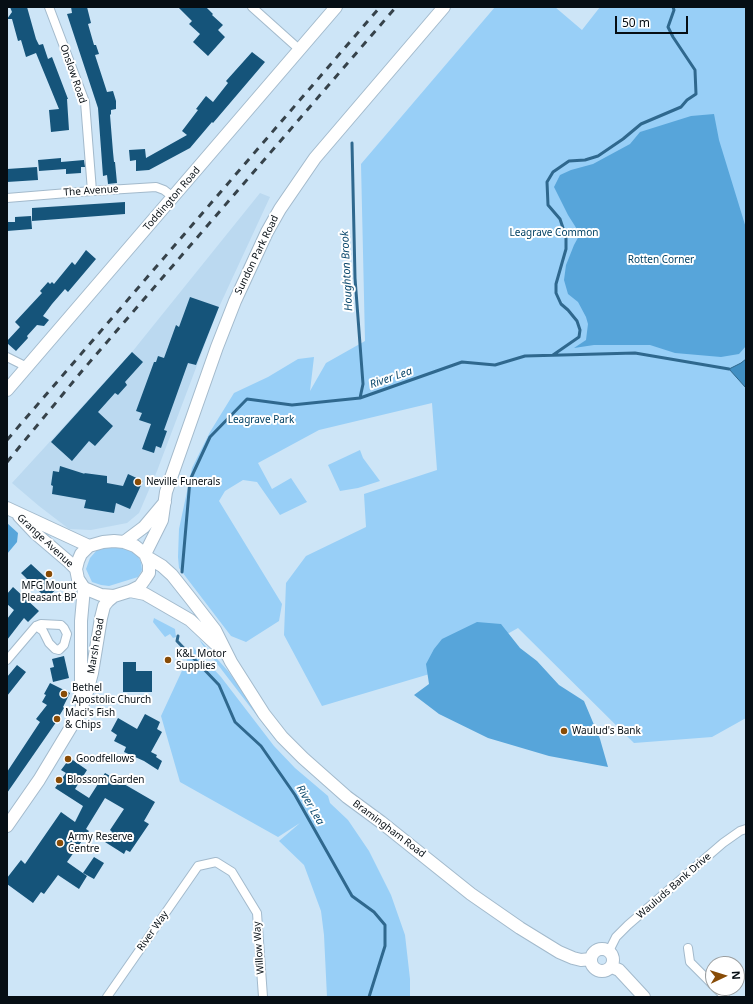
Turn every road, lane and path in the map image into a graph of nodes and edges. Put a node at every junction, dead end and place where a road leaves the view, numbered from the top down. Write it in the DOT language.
graph roads {
  1 [pos="49,7"];
  2 [pos="252,7"];
  3 [pos="336,7"];
  4 [pos="444,7"];
  5 [pos="300,50"];
  6 [pos="92,190"];
  7 [pos="173,197"];
  8 [pos="7,198"];
  9 [pos="7,357"];
  10 [pos="27,367"];
  11 [pos="7,390"];
  12 [pos="165,502"];
  13 [pos="11,510"];
  14 [pos="124,542"];
  15 [pos="89,546"];
  16 [pos="146,555"];
  17 [pos="76,569"];
  18 [pos="84,588"];
  19 [pos="130,591"];
  20 [pos="114,596"];
  21 [pos="36,626"];
  22 [pos="225,652"];
  23 [pos="7,660"];
  24 [pos="75,721"];
  25 [pos="7,826"];
  26 [pos="746,829"];
  27 [pos="198,866"];
  28 [pos="688,948"];
  29 [pos="608,951"];
  30 [pos="591,959"];
  31 [pos="612,967"];
  32 [pos="705,977"];
  33 [pos="107,997"];
  34 [pos="263,997"];
  35 [pos="644,997"];
  1 -- 6 [label="street, Onslow Road"];
  2 -- 5 [label="street"];
  3 -- 5 [label="street, Toddington Road"];
  4 -- 12 [label="street, Sundon Park Road"];
  5 -- 7 [label="street, Toddington Road"];
  6 -- 7 [label="street, The Avenue"];
  6 -- 8 [label="street, The Avenue"];
  7 -- 10 [label="street, Toddington Road"];
  9 -- 10 [label="street"];
  10 -- 11 [label="street, Toddington Road"];
  12 -- 14 [label="street, Sundon Park Road"];
  12 -- 16 [label="street, Sundon Park Road"];
  13 -- 15 [label="street, Grange Avenue"];
  13 -- 17 [label="street, Grange Avenue"];
  14 -- 15 [label="street"];
  14 -- 16 [label="street"];
  15 -- 17 [label="street"];
  16 -- 19 [label="street"];
  16 -- 22 [label="street, Bramingham Road"];
  17 -- 18 [label="street"];
  18 -- 20 [label="street"];
  18 -- 24 [label="street, Marsh Road"];
  19 -- 20 [label="street"];
  19 -- 22 [label="street, Bramingham Road"];
  20 -- 24 [label="street, Marsh Road"];
  21 -- 23 [label="street"];
  22 -- 30 [label="street, Bramingham Road"];
  24 -- 25 [label="street, Marsh Road"];
  26 -- 29 [label="street, Wauluds Bank Drive"];
  27 -- 33 [label="street, River Way"];
  27 -- 34 [label="street, Willow Way"];
  28 -- 32 [label="street"];
  29 -- 30 [label="street"];
  29 -- 31 [label="street"];
  30 -- 31 [label="street"];
  31 -- 35 [label="street"];
}
